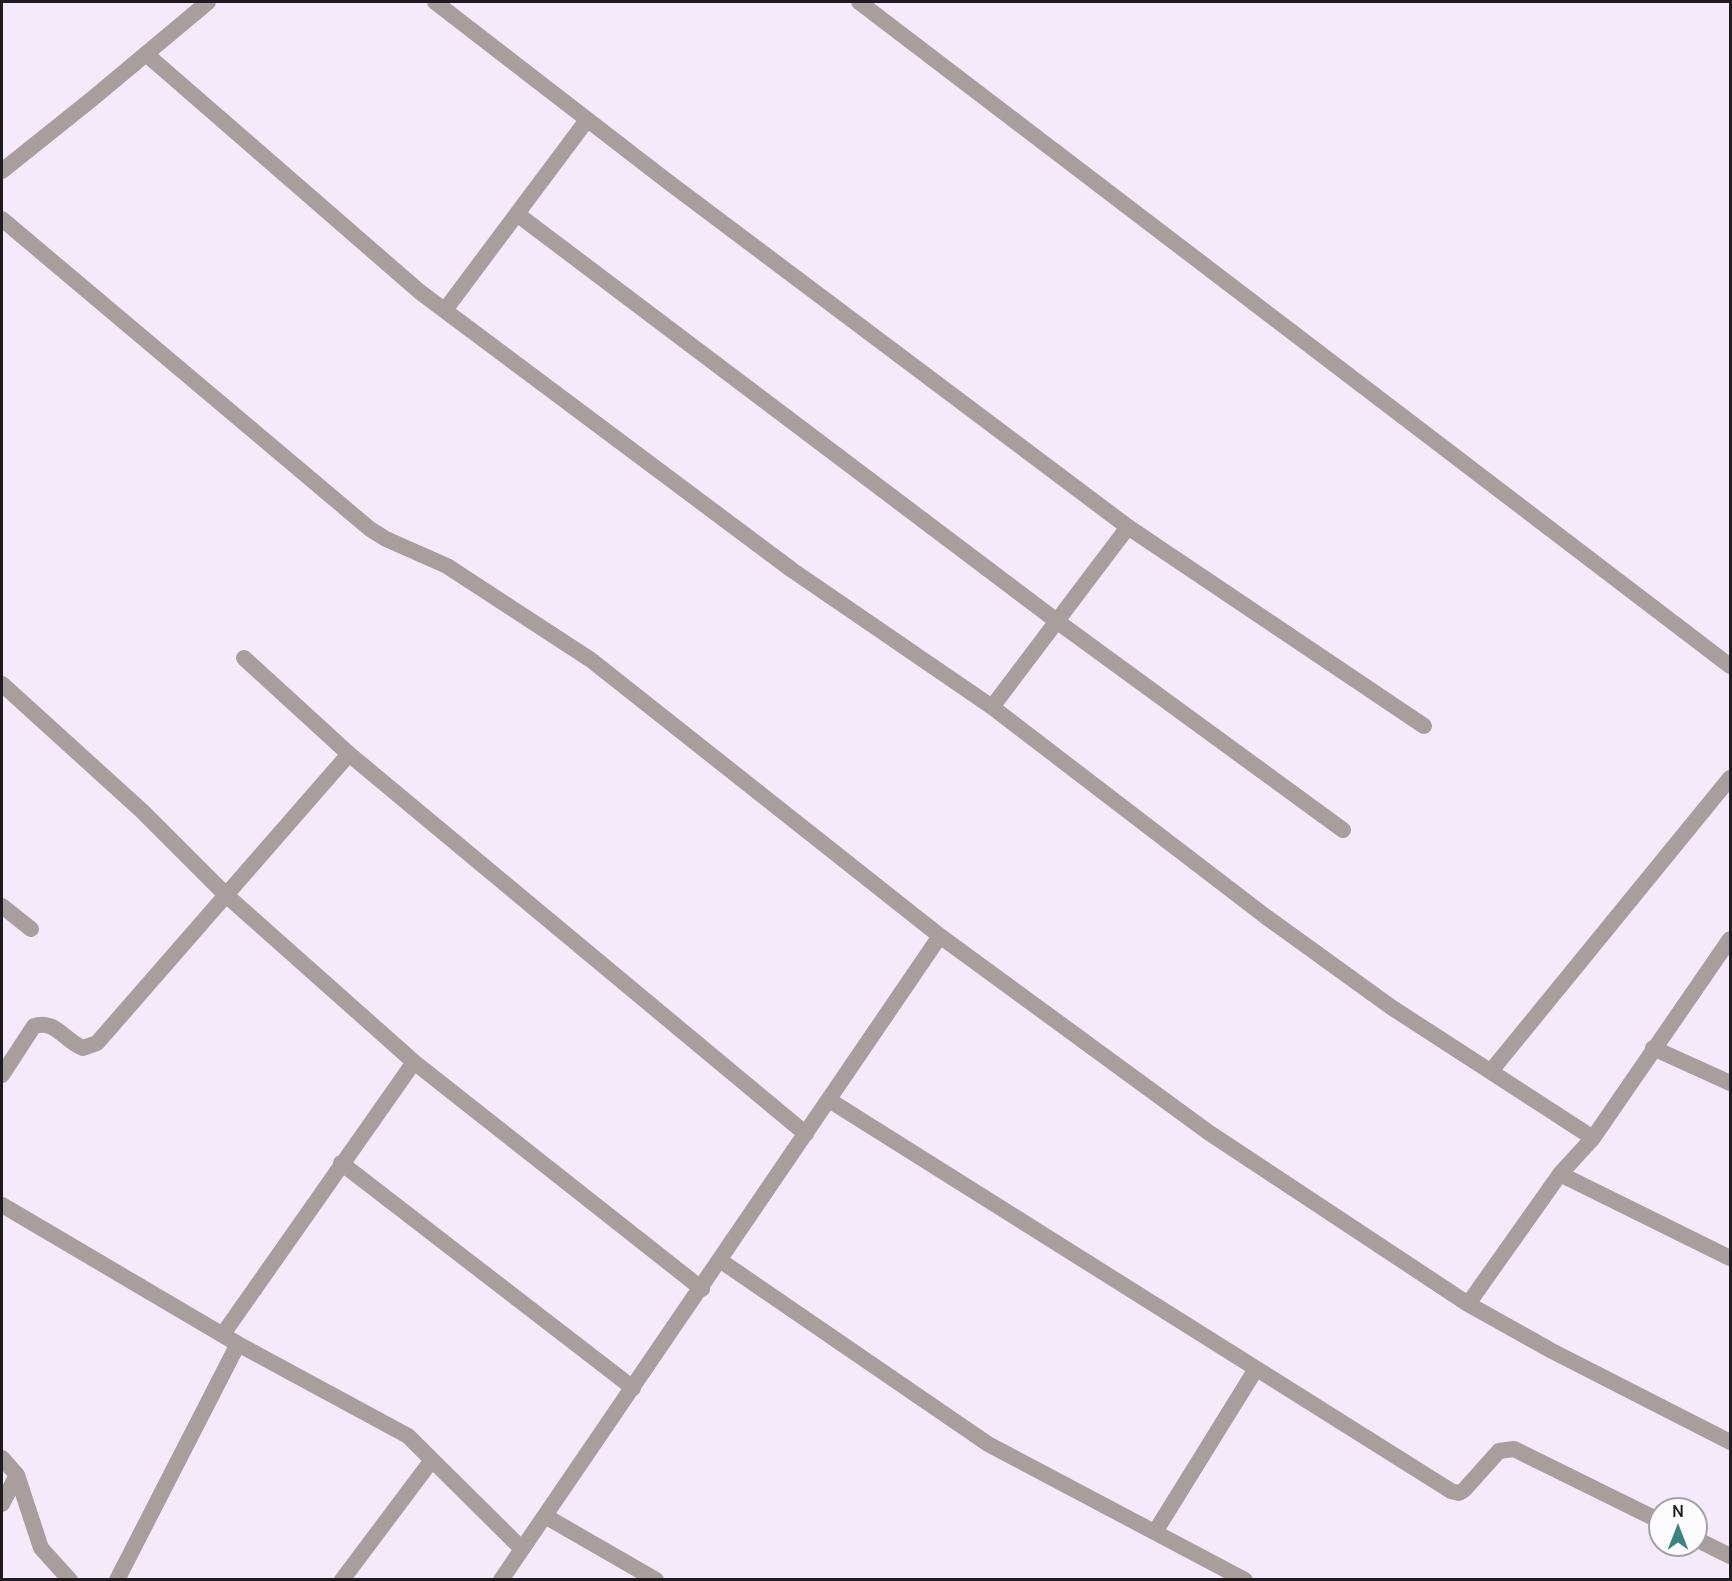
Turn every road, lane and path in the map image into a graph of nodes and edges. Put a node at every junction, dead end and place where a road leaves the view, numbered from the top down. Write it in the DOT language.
graph roads {
  1 [pos="208,2"];
  2 [pos="435,2"];
  3 [pos="859,2"];
  4 [pos="146,54"];
  5 [pos="587,120"];
  6 [pos="2,171"];
  7 [pos="517,214"];
  8 [pos="2,219"];
  9 [pos="445,310"];
  10 [pos="1128,527"];
  11 [pos="1058,622"];
  12 [pos="244,658"];
  13 [pos="1731,666"];
  14 [pos="2,684"];
  15 [pos="992,707"];
  16 [pos="1424,726"];
  17 [pos="349,754"];
  18 [pos="1731,778"];
  19 [pos="1343,830"];
  20 [pos="226,895"];
  21 [pos="2,906"];
  22 [pos="31,928"];
  23 [pos="940,936"];
  24 [pos="1731,939"];
  25 [pos="1653,1048"];
  26 [pos="414,1062"];
  27 [pos="1491,1071"];
  28 [pos="2,1075"];
  29 [pos="1731,1083"];
  30 [pos="829,1100"];
  31 [pos="806,1134"];
  32 [pos="1593,1138"];
  33 [pos="341,1163"];
  34 [pos="1560,1174"];
  35 [pos="2,1205"];
  36 [pos="1731,1258"];
  37 [pos="721,1261"];
  38 [pos="702,1289"];
  39 [pos="1468,1304"];
  40 [pos="223,1334"];
  41 [pos="238,1344"];
  42 [pos="1256,1369"];
  43 [pos="633,1388"];
  44 [pos="1731,1442"];
  45 [pos="2,1458"];
  46 [pos="432,1460"];
  47 [pos="17,1475"];
  48 [pos="2,1504"];
  49 [pos="1648,1515"];
  50 [pos="545,1516"];
  51 [pos="1155,1532"];
  52 [pos="1708,1545"];
  53 [pos="522,1549"];
  54 [pos="1731,1556"];
  55 [pos="70,1580"];
  56 [pos="117,1580"];
  57 [pos="342,1580"];
  58 [pos="501,1580"];
  59 [pos="656,1580"];
  60 [pos="1245,1580"];
  1 -- 4 [label="street"];
  2 -- 5 [label="street"];
  3 -- 13 [label="street"];
  4 -- 6 [label="street"];
  4 -- 9 [label="street"];
  5 -- 7 [label="street"];
  5 -- 10 [label="street"];
  7 -- 9 [label="street"];
  7 -- 11 [label="street"];
  8 -- 23 [label="street"];
  9 -- 15 [label="street"];
  10 -- 11 [label="street"];
  10 -- 16 [label="street"];
  11 -- 15 [label="street"];
  11 -- 19 [label="street"];
  12 -- 17 [label="street"];
  14 -- 20 [label="street"];
  15 -- 27 [label="street"];
  17 -- 20 [label="street"];
  17 -- 31 [label="street"];
  18 -- 27 [label="street"];
  20 -- 26 [label="street"];
  20 -- 28 [label="street"];
  21 -- 22 [label="street"];
  23 -- 30 [label="street"];
  23 -- 39 [label="street"];
  24 -- 25 [label="street"];
  25 -- 29 [label="street"];
  25 -- 32 [label="street"];
  26 -- 33 [label="street"];
  26 -- 38 [label="street"];
  27 -- 32 [label="street"];
  30 -- 31 [label="street"];
  30 -- 42 [label="street"];
  31 -- 37 [label="street"];
  32 -- 34 [label="street"];
  33 -- 40 [label="street"];
  33 -- 43 [label="street"];
  34 -- 36 [label="street"];
  34 -- 39 [label="street"];
  35 -- 40 [label="street"];
  37 -- 38 [label="street"];
  37 -- 51 [label="street"];
  38 -- 43 [label="street"];
  39 -- 44 [label="street"];
  40 -- 41 [label="street"];
  41 -- 46 [label="street"];
  41 -- 56 [label="street"];
  42 -- 49 [label="street"];
  42 -- 51 [label="street"];
  43 -- 50 [label="street"];
  45 -- 47 [label="street"];
  46 -- 53 [label="street"];
  46 -- 57 [label="street"];
  47 -- 48 [label="street"];
  47 -- 55 [label="street"];
  50 -- 53 [label="street"];
  50 -- 59 [label="street"];
  51 -- 60 [label="street"];
  52 -- 54 [label="street"];
  53 -- 58 [label="street"];
}
